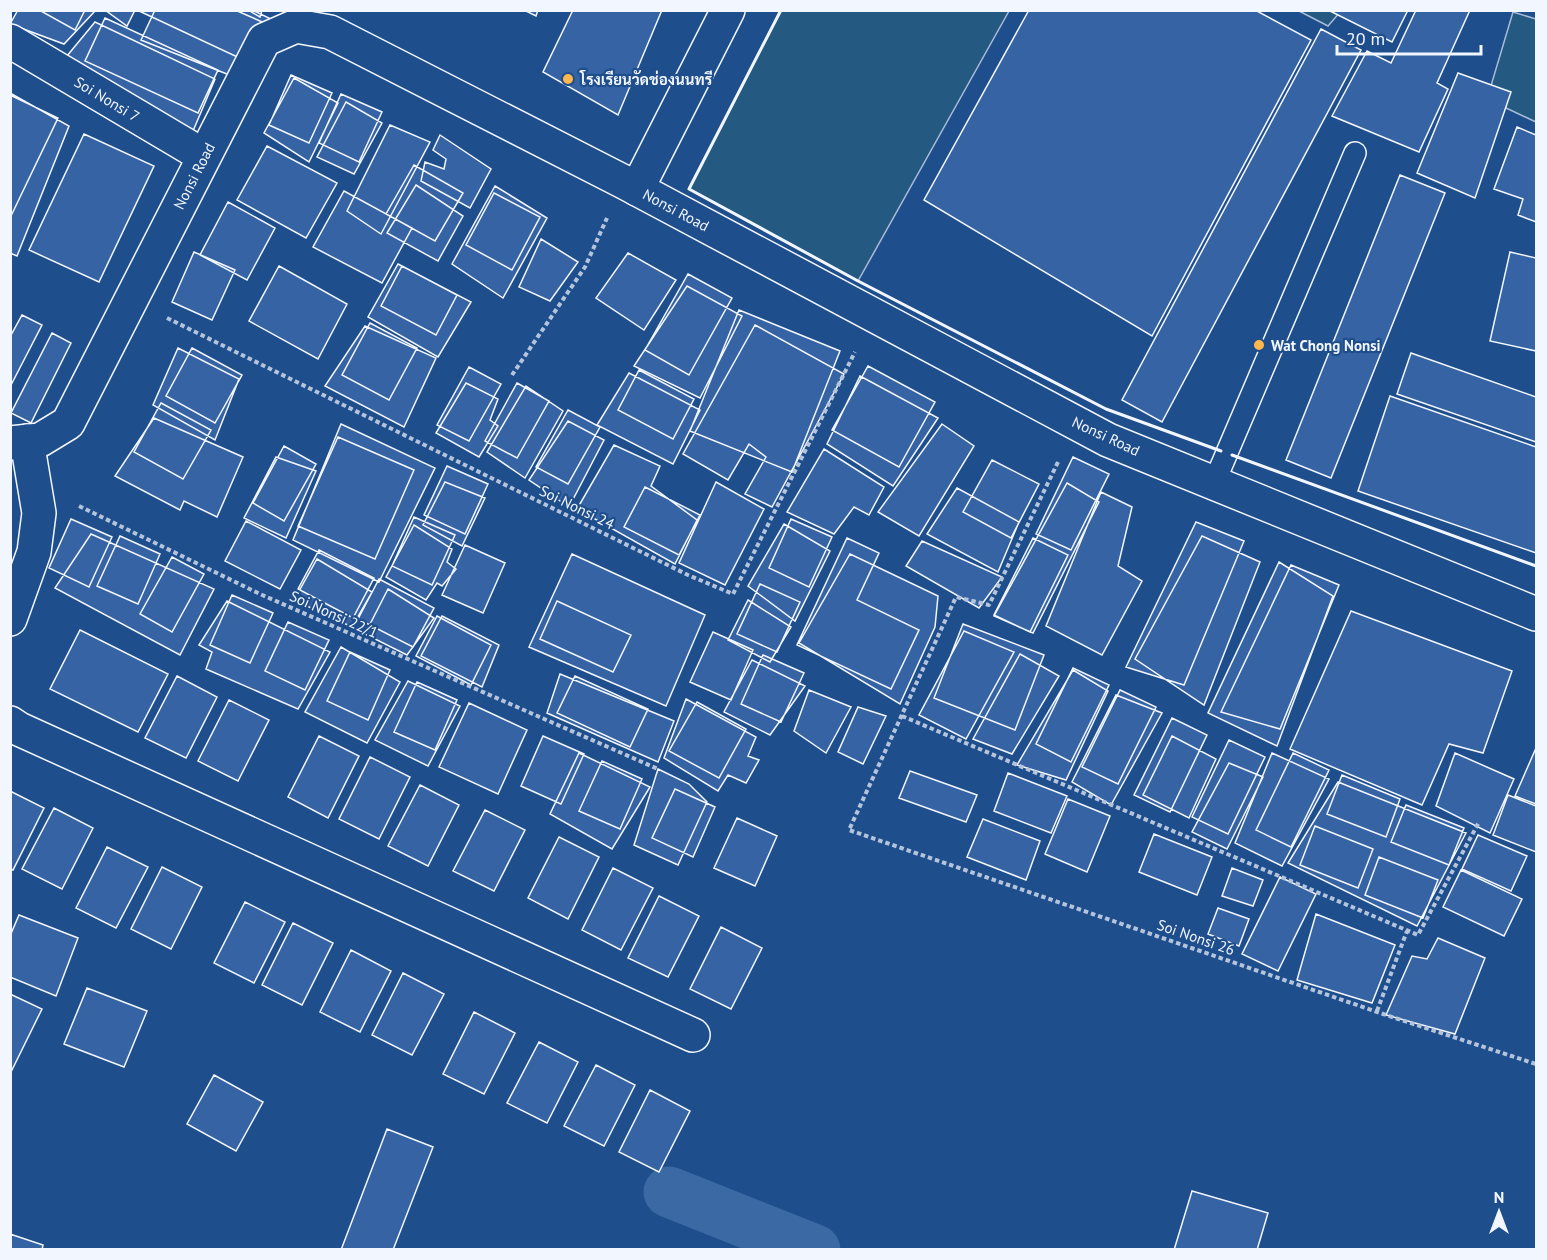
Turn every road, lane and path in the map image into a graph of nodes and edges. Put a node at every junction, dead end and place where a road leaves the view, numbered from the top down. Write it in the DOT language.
graph roads {
  1 [pos="728,10"];
  2 [pos="10,41"];
  3 [pos="1355,153"];
  4 [pos="204,156"];
  5 [pos="630,186"];
  6 [pos="131,301"];
  7 [pos="874,315"];
  8 [pos="512,375"];
  9 [pos="1077,423"];
  10 [pos="19,442"];
  11 [pos="1214,483"];
  12 [pos="75,504"];
  13 [pos="1536,614"];
  14 [pos="10,619"];
  15 [pos="902,716"];
  16 [pos="10,723"];
  17 [pos="658,769"];
  18 [pos="1479,822"];
  19 [pos="1407,930"];
  20 [pos="1377,1012"];
  21 [pos="693,1035"];
  22 [pos="1536,1064"];
  1 -- 5 [label="street"];
  2 -- 4 [label="street, Soi Nonsi 7"];
  3 -- 11 [label="lane"];
  4 -- 5 [label="street, Nonsi Road"];
  4 -- 6 [label="street, Nonsi Road"];
  5 -- 7 [label="street, Nonsi Road"];
  5 -- 8 [label="path"];
  6 -- 7 [label="path, Soi Nonsi 24"];
  6 -- 10 [label="street, Nonsi Road"];
  7 -- 9 [label="street, Nonsi Road"];
  9 -- 11 [label="street, Nonsi Road"];
  9 -- 15 [label="path"];
  10 -- 14 [label="street"];
  11 -- 13 [label="street, Nonsi Road"];
  12 -- 17 [label="path, Soi Nonsi 22/1"];
  15 -- 19 [label="path"];
  15 -- 20 [label="path, Soi Nonsi 26"];
  16 -- 21 [label="street"];
  18 -- 19 [label="path"];
  19 -- 20 [label="path"];
  20 -- 22 [label="path, Soi Nonsi 26"];
}
